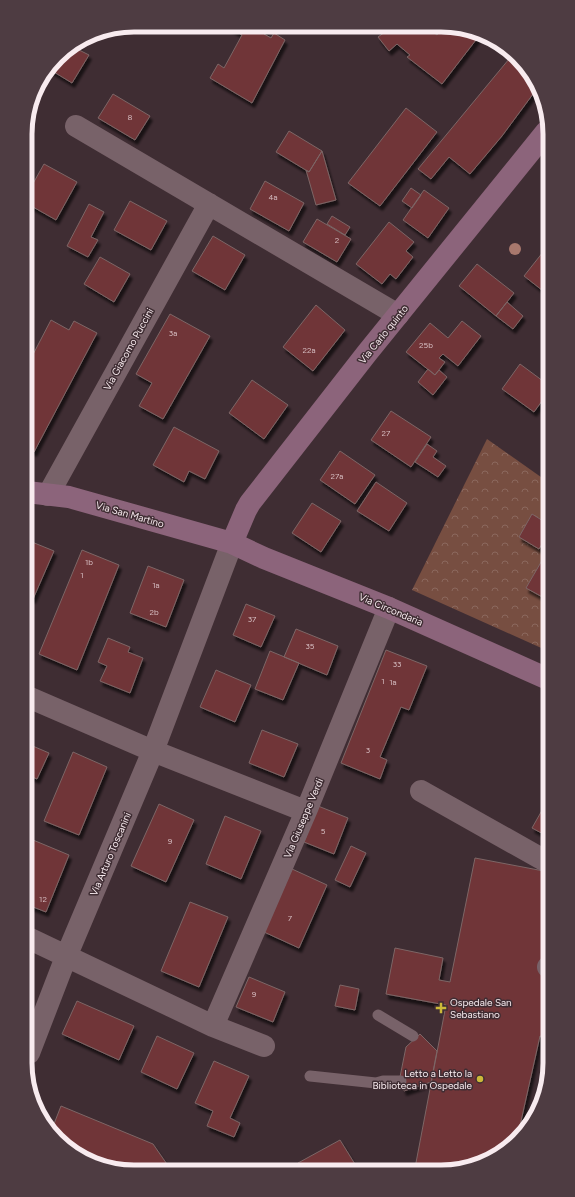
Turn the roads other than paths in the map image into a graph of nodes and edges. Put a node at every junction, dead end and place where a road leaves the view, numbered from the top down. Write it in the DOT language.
graph roads {
  1 [pos="76,126"];
  2 [pos="543,136"];
  3 [pos="209,204"];
  4 [pos="398,315"];
  5 [pos="37,493"];
  6 [pos="232,543"];
  7 [pos="389,608"];
  8 [pos="543,677"];
  9 [pos="32,699"];
  10 [pos="153,751"];
  11 [pos="421,791"];
  12 [pos="300,809"];
  13 [pos="543,860"];
  14 [pos="32,940"];
  15 [pos="66,957"];
  16 [pos="378,1015"];
  17 [pos="213,1026"];
  18 [pos="413,1036"];
  19 [pos="32,1045"];
  20 [pos="264,1046"];
  21 [pos="310,1076"];
  22 [pos="401,1081"];
  1 -- 3 [label="street"];
  2 -- 4 [label="street, Via Carlo quinto"];
  3 -- 4 [label="street"];
  3 -- 5 [label="street, Via Giacomo Puccini"];
  4 -- 6 [label="street, Via Carlo quinto"];
  5 -- 6 [label="street, Via San Martino"];
  6 -- 7 [label="street, Via Circondaria"];
  6 -- 10 [label="street, Via Arturo Toscanini"];
  7 -- 8 [label="street, Via Circondaria"];
  7 -- 17 [label="street, Via Giuseppe Verdi"];
  9 -- 10 [label="street"];
  10 -- 12 [label="street"];
  10 -- 15 [label="street, Via Arturo Toscanini"];
  11 -- 13 [label="street"];
  14 -- 15 [label="street"];
  15 -- 17 [label="street"];
  15 -- 19 [label="street, Via Arturo Toscanini"];
  16 -- 18 [label="lane"];
  17 -- 20 [label="street"];
  21 -- 22 [label="lane"];
}
